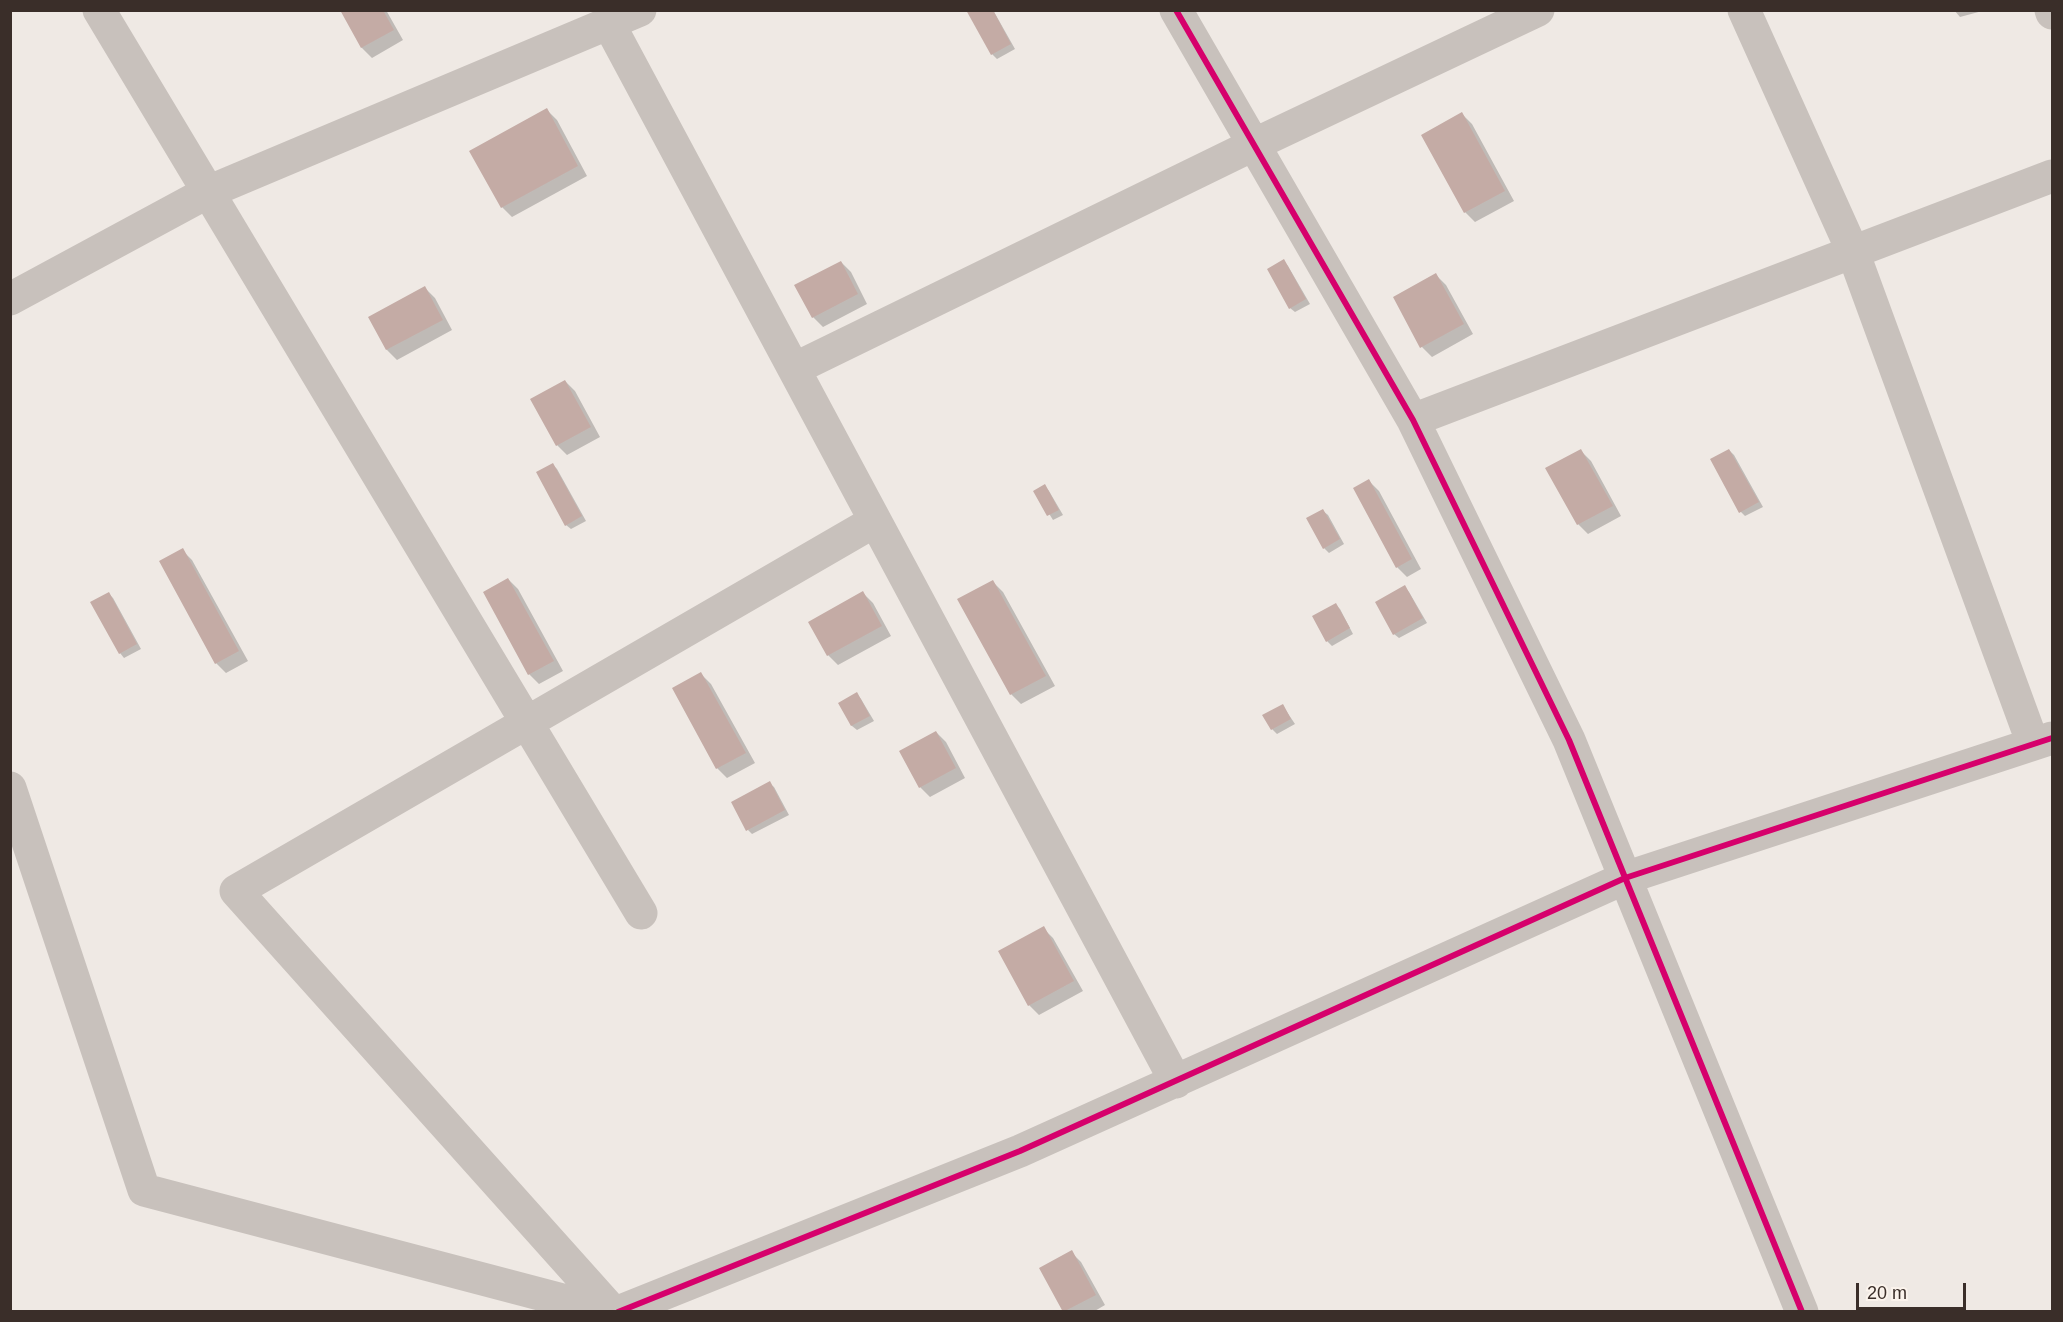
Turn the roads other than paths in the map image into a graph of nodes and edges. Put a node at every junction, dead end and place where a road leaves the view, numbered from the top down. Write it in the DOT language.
graph roads {
  1 [pos="99,10"];
  2 [pos="640,10"];
  3 [pos="1176,10"];
  4 [pos="1538,10"];
  5 [pos="1744,10"];
  6 [pos="609,24"];
  7 [pos="1253,145"];
  8 [pos="2052,176"];
  9 [pos="208,192"];
  10 [pos="1853,252"];
  11 [pos="10,299"];
  12 [pos="794,369"];
  13 [pos="1413,420"];
  14 [pos="875,521"];
  15 [pos="526,722"];
  16 [pos="2043,741"];
  17 [pos="10,788"];
  18 [pos="1625,878"];
  19 [pos="641,913"];
  20 [pos="1176,1082"];
  21 [pos="608,1311"];
  22 [pos="613,1311"];
  23 [pos="618,1311"];
  24 [pos="1802,1311"];
  1 -- 9 [label="street"];
  2 -- 6 [label="street"];
  3 -- 7 [label="street"];
  4 -- 7 [label="street"];
  5 -- 10 [label="street"];
  6 -- 9 [label="street"];
  6 -- 12 [label="street"];
  7 -- 12 [label="street"];
  7 -- 13 [label="street"];
  8 -- 10 [label="street"];
  9 -- 11 [label="street"];
  9 -- 15 [label="street"];
  10 -- 13 [label="street"];
  10 -- 16 [label="street"];
  12 -- 14 [label="street"];
  13 -- 18 [label="street"];
  14 -- 15 [label="street"];
  14 -- 20 [label="street"];
  15 -- 19 [label="street"];
  15 -- 22 [label="street"];
  16 -- 18 [label="street"];
  17 -- 21 [label="street"];
  18 -- 20 [label="street"];
  18 -- 24 [label="street"];
  20 -- 23 [label="street"];
}
